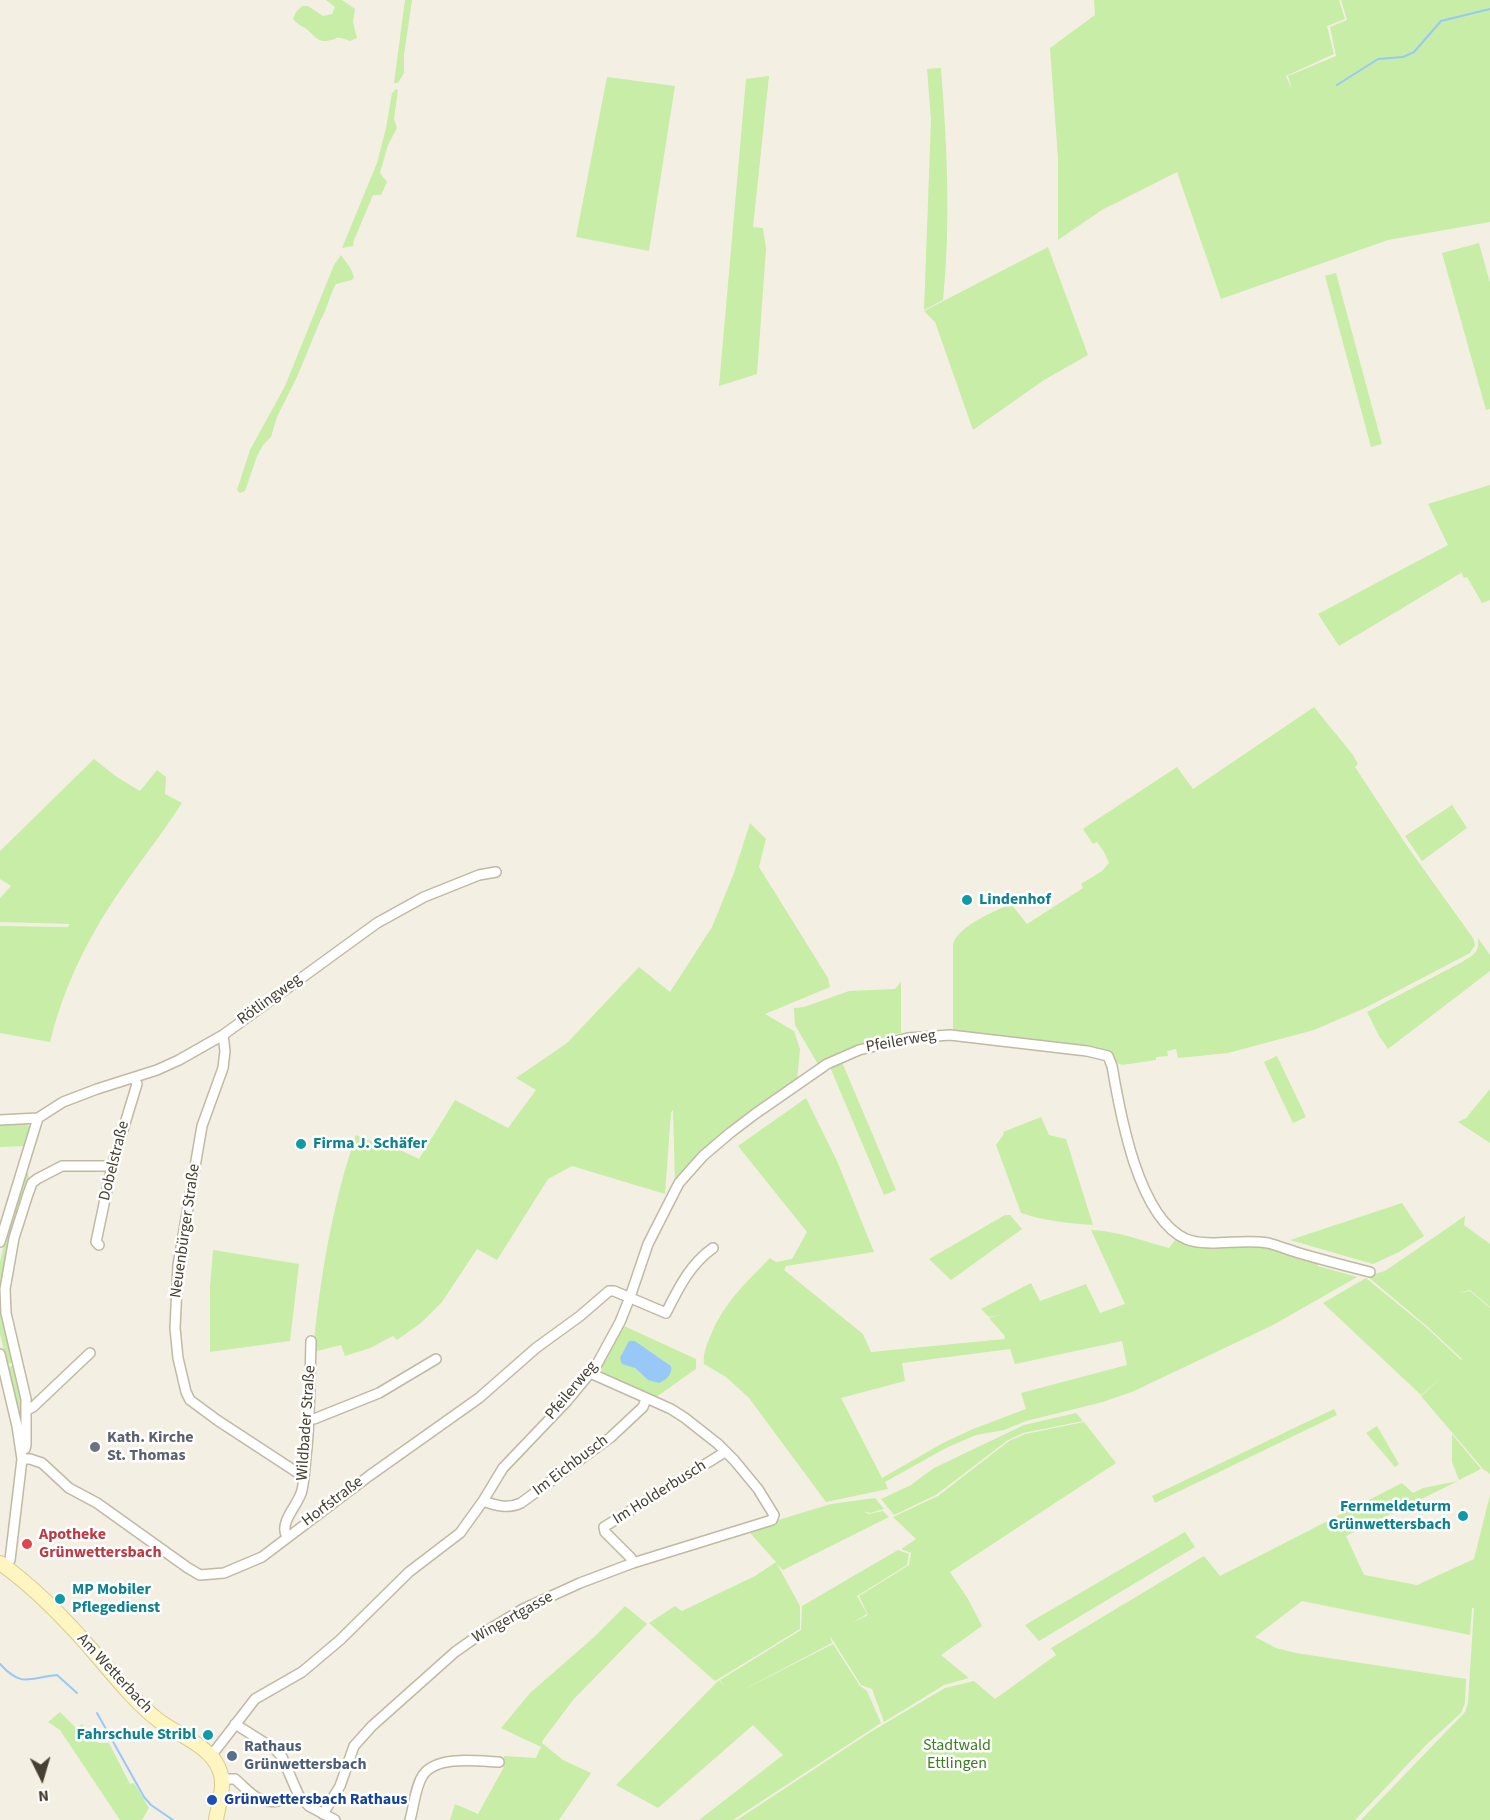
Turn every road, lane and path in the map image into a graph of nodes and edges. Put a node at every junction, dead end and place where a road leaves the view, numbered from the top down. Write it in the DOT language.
graph roads {
  1 [pos="496,872"];
  2 [pos="223,1035"];
  3 [pos="134,1078"];
  4 [pos="38,1118"];
  5 [pos="0,1120"];
  6 [pos="112,1166"];
  7 [pos="5,1208"];
  8 [pos="0,1242"];
  9 [pos="99,1245"];
  10 [pos="713,1248"];
  11 [pos="1370,1272"];
  12 [pos="630,1297"];
  13 [pos="311,1341"];
  14 [pos="90,1353"];
  15 [pos="0,1354"];
  16 [pos="436,1359"];
  17 [pos="1,1366"];
  18 [pos="590,1373"];
  19 [pos="646,1399"];
  20 [pos="27,1410"];
  21 [pos="309,1419"];
  22 [pos="725,1452"];
  23 [pos="21,1454"];
  24 [pos="304,1475"];
  25 [pos="483,1502"];
  26 [pos="287,1537"];
  27 [pos="633,1563"];
  28 [pos="3,1564"];
  29 [pos="234,1724"];
  30 [pos="211,1756"];
  31 [pos="499,1762"];
  32 [pos="222,1779"];
  33 [pos="278,1802"];
  34 [pos="323,1814"];
  35 [pos="216,1820"];
  36 [pos="335,1820"];
  37 [pos="410,1820"];
  1 -- 2 [label="street, Rötlingweg"];
  2 -- 3 [label="street, Rötlingweg"];
  2 -- 24 [label="street, Neuenbürger Straße"];
  3 -- 4 [label="street, Rötlingweg"];
  3 -- 6 [label="street, Dobelstraße"];
  4 -- 5 [label="street"];
  4 -- 7 [label="street"];
  6 -- 9 [label="street, Dobelstraße"];
  6 -- 20 [label="street"];
  7 -- 8 [label="street"];
  10 -- 12 [label="street"];
  11 -- 12 [label="street, Pfeilerweg"];
  12 -- 18 [label="street, Pfeilerweg"];
  12 -- 26 [label="street, Horfstraße"];
  13 -- 21 [label="street, Wildbader Straße"];
  14 -- 20 [label="street"];
  15 -- 17 [label="street"];
  16 -- 21 [label="street"];
  17 -- 23 [label="street"];
  18 -- 19 [label="street"];
  18 -- 25 [label="street, Pfeilerweg"];
  19 -- 22 [label="street"];
  19 -- 25 [label="street, Im Eichbusch"];
  20 -- 23 [label="street"];
  21 -- 24 [label="street, Wildbader Straße"];
  22 -- 27 [label="street, Im Holderbusch"];
  22 -- 27 [label="street, Wingertgasse"];
  23 -- 26 [label="street, Horfstraße"];
  23 -- 28 [label="street"];
  24 -- 26 [label="street, Wildbader Straße"];
  25 -- 29 [label="street, Pfeilerweg"];
  27 -- 34 [label="street, Wingertgasse"];
  28 -- 30 [label="main road, Am Wetterbach"];
  29 -- 30 [label="street, Pfeilerweg"];
  29 -- 34 [label="street"];
  30 -- 32 [label="main road, Am Wetterbach"];
  31 -- 37 [label="street"];
  32 -- 33 [label="street"];
  32 -- 35 [label="main road"];
  34 -- 36 [label="street"];
}
